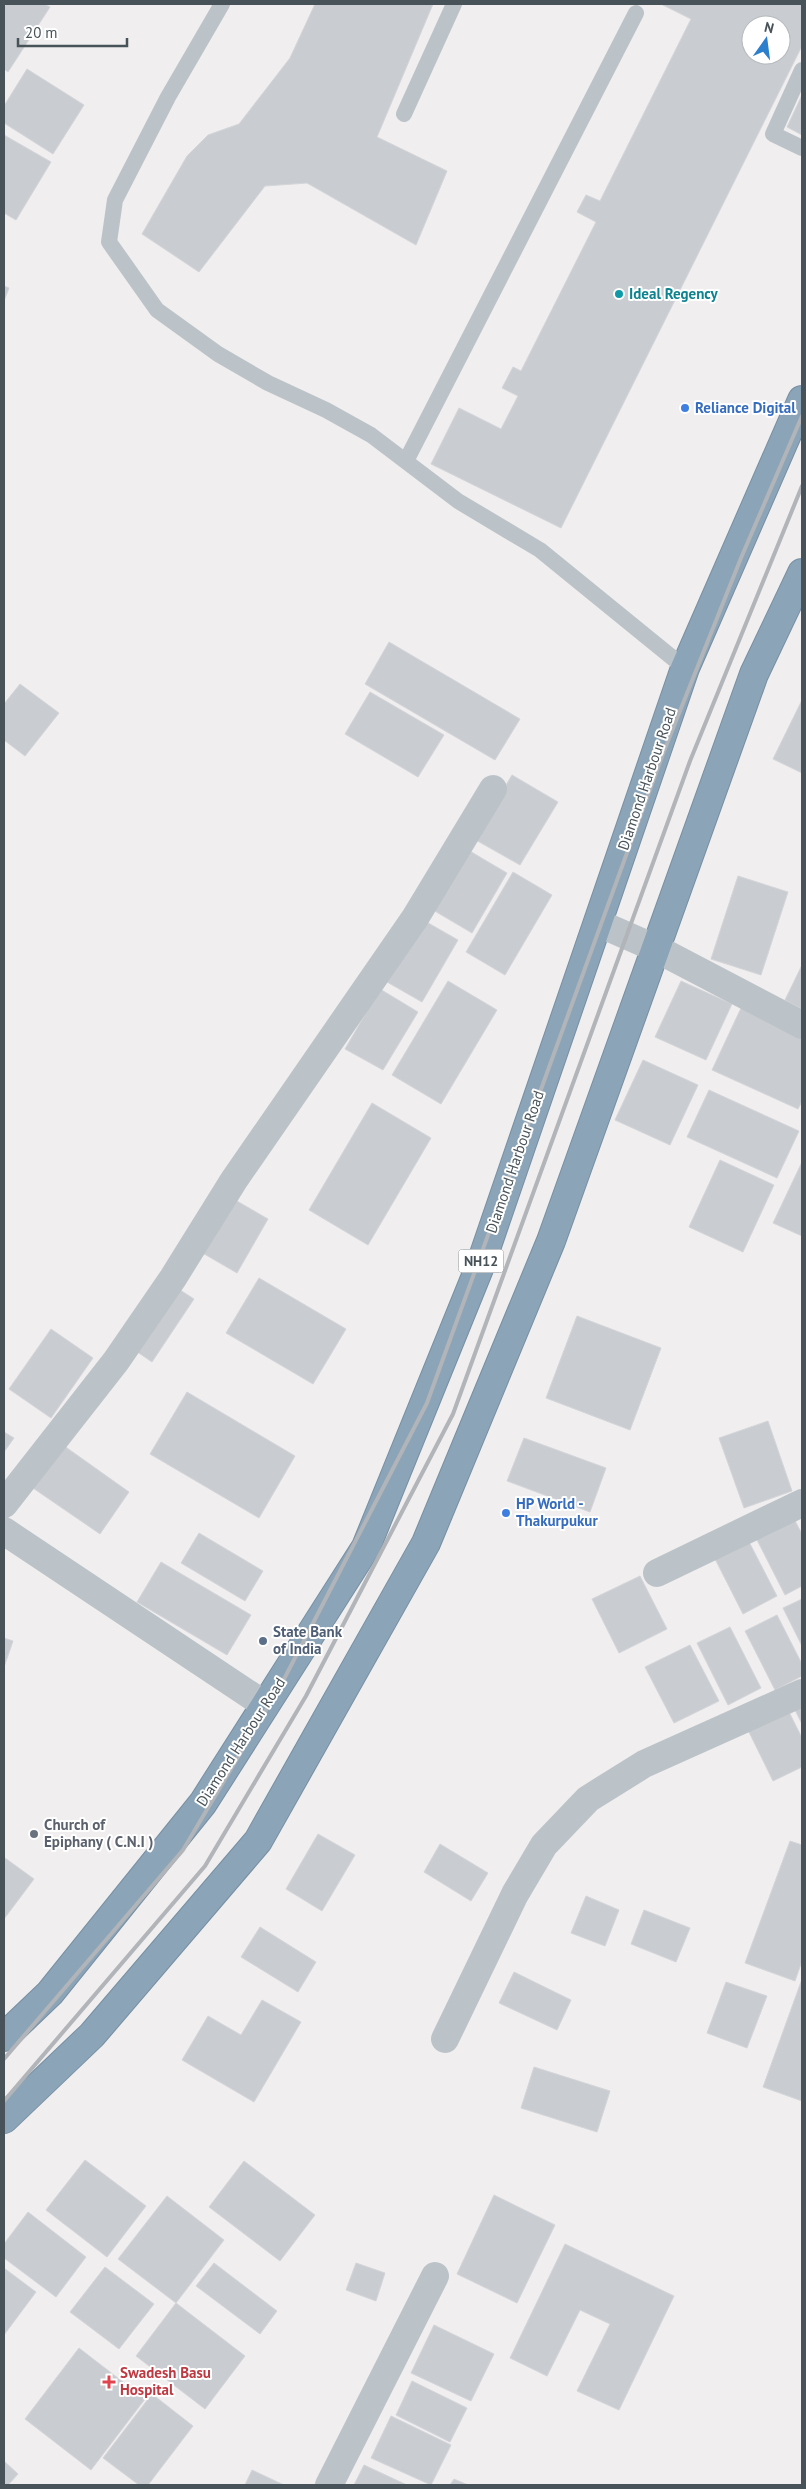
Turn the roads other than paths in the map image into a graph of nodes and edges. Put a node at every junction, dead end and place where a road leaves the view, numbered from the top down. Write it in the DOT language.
graph roads {
  1 [pos="222,4"];
  2 [pos="454,4"];
  3 [pos="636,13"];
  4 [pos="802,70"];
  5 [pos="404,114"];
  6 [pos="802,148"];
  7 [pos="802,400"];
  8 [pos="406,462"];
  9 [pos="799,590"];
  10 [pos="685,668"];
  11 [pos="493,789"];
  12 [pos="598,922"];
  13 [pos="656,948"];
  14 [pos="802,1025"];
  15 [pos="802,1503"];
  16 [pos="4,1504"];
  17 [pos="4,1531"];
  18 [pos="657,1573"];
  19 [pos="802,1693"];
  20 [pos="265,1706"];
  21 [pos="4,2038"];
  22 [pos="445,2039"];
  23 [pos="4,2119"];
  24 [pos="435,2276"];
  25 [pos="329,2485"];
  1 -- 8 [label="lane"];
  2 -- 5 [label="lane"];
  3 -- 8 [label="lane"];
  4 -- 6 [label="lane"];
  7 -- 10 [label="highway, Diamond Harbour Road / NH12"];
  8 -- 10 [label="lane"];
  9 -- 13 [label="highway"];
  10 -- 12 [label="highway, Diamond Harbour Road / NH12"];
  11 -- 16 [label="street"];
  12 -- 13 [label="street"];
  12 -- 20 [label="highway, Diamond Harbour Road / NH12"];
  13 -- 14 [label="street"];
  13 -- 23 [label="highway"];
  15 -- 18 [label="street"];
  17 -- 20 [label="street"];
  19 -- 22 [label="street"];
  20 -- 21 [label="highway, Diamond Harbour Road / NH12"];
  24 -- 25 [label="street"];
}
